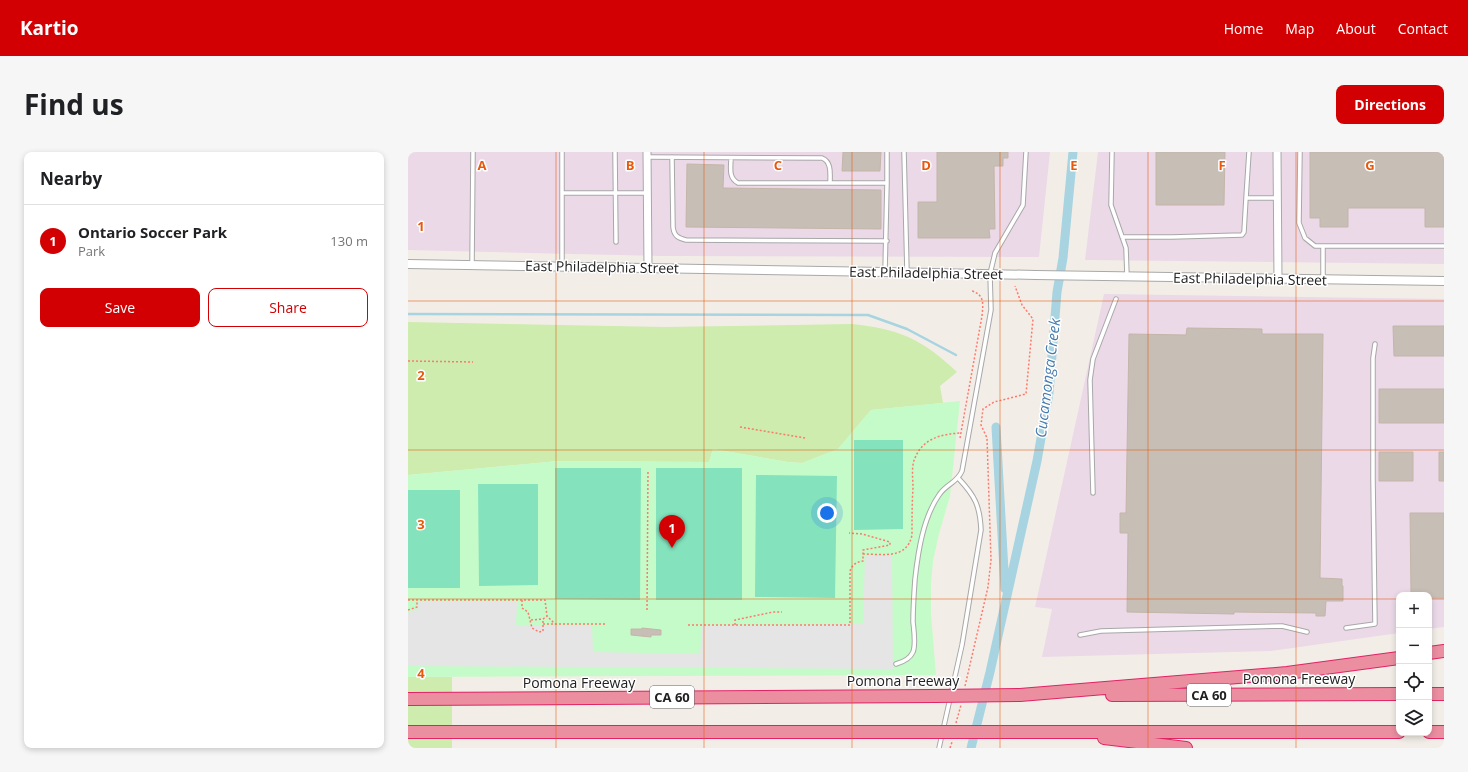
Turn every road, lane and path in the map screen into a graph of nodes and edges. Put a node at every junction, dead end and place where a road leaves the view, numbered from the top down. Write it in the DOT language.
graph roads {
  1 [pos="473,152"];
  2 [pos="562,152"];
  3 [pos="615,152"];
  4 [pos="887,152"];
  5 [pos="904,152"];
  6 [pos="1026,152"];
  7 [pos="1112,152"];
  8 [pos="1249,152"];
  9 [pos="1277,152"];
  10 [pos="1300,152"];
  11 [pos="648,155"];
  12 [pos="672,157"];
  13 [pos="731,158"];
  14 [pos="830,183"];
  15 [pos="887,183"];
  16 [pos="616,193"];
  17 [pos="648,193"];
  18 [pos="562,194"];
  19 [pos="1246,198"];
  20 [pos="1277,198"];
  21 [pos="1122,237"];
  22 [pos="887,241"];
  23 [pos="616,242"];
  24 [pos="1323,246"];
  25 [pos="1444,246"];
  26 [pos="408,264"];
  27 [pos="472,265"];
  28 [pos="562,266"];
  29 [pos="648,268"];
  30 [pos="885,272"];
  31 [pos="907,272"];
  32 [pos="990,274"];
  33 [pos="1127,277"];
  34 [pos="1278,279"];
  35 [pos="1323,280"];
  36 [pos="1444,281"];
  37 [pos="1015,286"];
  38 [pos="972,291"];
  39 [pos="1116,299"];
  40 [pos="1375,344"];
  41 [pos="408,361"];
  42 [pos="473,362"];
  43 [pos="740,427"];
  44 [pos="961,432"];
  45 [pos="805,438"];
  46 [pos="960,438"];
  47 [pos="648,470"];
  48 [pos="959,479"];
  49 [pos="1093,493"];
  50 [pos="849,533"];
  51 [pos="863,554"];
  52 [pos="408,600"];
  53 [pos="417,600"];
  54 [pos="522,600"];
  55 [pos="408,610"];
  56 [pos="647,610"];
  57 [pos="782,612"];
  58 [pos="547,616"];
  59 [pos="543,619"];
  60 [pos="531,620"];
  61 [pos="543,624"];
  62 [pos="555,624"];
  63 [pos="607,624"];
  64 [pos="688,625"];
  65 [pos="735,625"];
  66 [pos="1346,628"];
  67 [pos="1307,632"];
  68 [pos="1080,636"];
  69 [pos="1444,651"];
  70 [pos="1432,653"];
  71 [pos="1396,658"];
  72 [pos="896,664"];
  73 [pos="965,686"];
  74 [pos="1396,694"];
  75 [pos="1432,694"];
  76 [pos="1444,694"];
  77 [pos="1020,695"];
  78 [pos="408,699"];
  79 [pos="961,702"];
  80 [pos="956,725"];
  81 [pos="408,732"];
  82 [pos="1050,732"];
  83 [pos="1396,732"];
  84 [pos="1432,732"];
  85 [pos="1444,732"];
  86 [pos="952,740"];
  87 [pos="939,748"];
  88 [pos="950,748"];
  89 [pos="1186,748"];
  1 -- 27 [label="lane"];
  2 -- 18 [label="lane"];
  3 -- 16 [label="lane"];
  4 -- 15 [label="lane"];
  5 -- 31 [label="lane"];
  6 -- 32 [label="lane"];
  7 -- 21 [label="lane"];
  8 -- 19 [label="lane"];
  9 -- 20 [label="street"];
  10 -- 24 [label="lane"];
  11 -- 12 [label="lane"];
  11 -- 17 [label="street"];
  12 -- 13 [label="lane"];
  12 -- 22 [label="lane"];
  13 -- 14 [label="lane"];
  13 -- 14 [label="lane"];
  14 -- 15 [label="lane"];
  15 -- 22 [label="lane"];
  16 -- 17 [label="lane"];
  16 -- 18 [label="lane"];
  16 -- 23 [label="lane"];
  17 -- 29 [label="street"];
  18 -- 28 [label="lane"];
  19 -- 20 [label="lane"];
  19 -- 21 [label="lane"];
  20 -- 34 [label="street"];
  21 -- 33 [label="lane"];
  22 -- 30 [label="lane"];
  24 -- 25 [label="lane"];
  24 -- 35 [label="lane"];
  26 -- 27 [label="street, East Philadelphia Street"];
  27 -- 28 [label="street, East Philadelphia Street"];
  28 -- 29 [label="street, East Philadelphia Street"];
  29 -- 30 [label="street, East Philadelphia Street"];
  30 -- 31 [label="street, East Philadelphia Street"];
  31 -- 32 [label="street, East Philadelphia Street"];
  32 -- 33 [label="street, East Philadelphia Street"];
  32 -- 48 [label="lane"];
  33 -- 34 [label="street, East Philadelphia Street"];
  34 -- 35 [label="street, East Philadelphia Street"];
  35 -- 36 [label="street, East Philadelphia Street"];
  37 -- 73 [label="path"];
  38 -- 44 [label="path"];
  39 -- 49 [label="lane"];
  40 -- 66 [label="lane"];
  41 -- 42 [label="path"];
  43 -- 45 [label="path"];
  44 -- 46 [label="path"];
  44 -- 51 [label="path"];
  47 -- 56 [label="path"];
  48 -- 72 [label="lane"];
  48 -- 87 [label="lane"];
  50 -- 51 [label="path"];
  51 -- 65 [label="path"];
  52 -- 53 [label="path"];
  53 -- 54 [label="path"];
  53 -- 55 [label="path"];
  54 -- 58 [label="path"];
  54 -- 60 [label="path"];
  57 -- 65 [label="path"];
  58 -- 59 [label="path"];
  58 -- 62 [label="path"];
  59 -- 60 [label="path"];
  59 -- 61 [label="path"];
  60 -- 61 [label="path"];
  61 -- 62 [label="path"];
  62 -- 63 [label="path"];
  64 -- 65 [label="path"];
  67 -- 68 [label="lane"];
  69 -- 70 [label="highway"];
  71 -- 77 [label="highway"];
  74 -- 77 [label="highway, Pomona Freeway / CA 60"];
  75 -- 76 [label="highway"];
  77 -- 78 [label="highway, Pomona Freeway / CA 60, bridge"];
  79 -- 80 [label="path"];
  81 -- 82 [label="highway, bridge"];
  82 -- 83 [label="highway"];
  82 -- 89 [label="highway"];
  84 -- 85 [label="highway"];
  86 -- 88 [label="path"];
}
